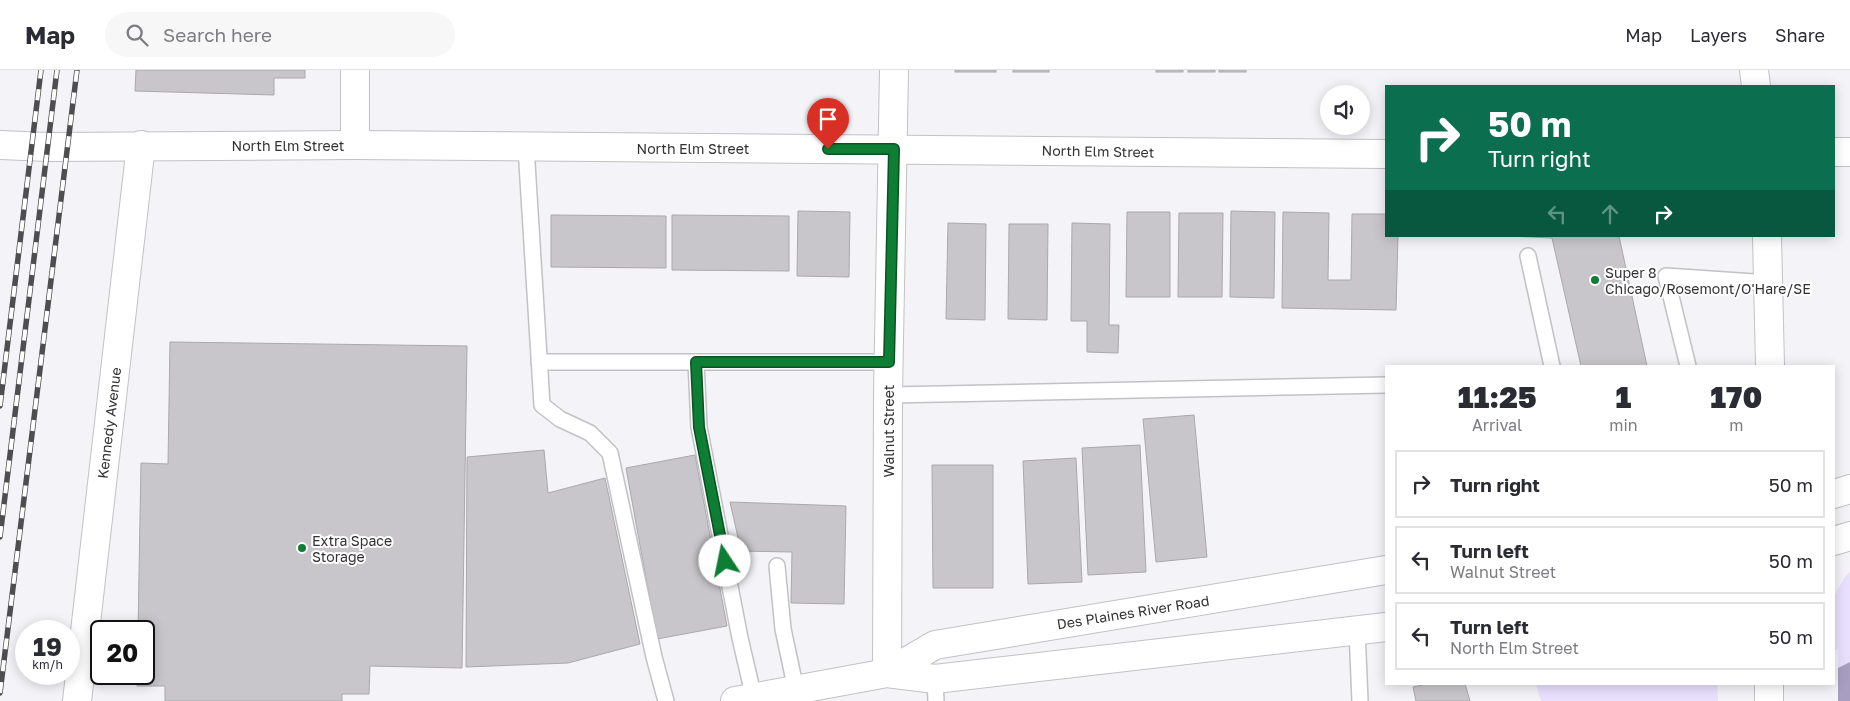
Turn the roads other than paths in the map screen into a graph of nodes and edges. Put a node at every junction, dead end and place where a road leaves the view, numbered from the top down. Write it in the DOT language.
graph roads {
  1 [pos="355,70"];
  2 [pos="894,70"];
  3 [pos="1754,70"];
  4 [pos="1756,85"];
  5 [pos="0,145"];
  6 [pos="141,146"];
  7 [pos="355,146"];
  8 [pos="526,147"];
  9 [pos="894,149"];
  10 [pos="1835,152"];
  11 [pos="1850,152"];
  12 [pos="1385,154"];
  13 [pos="1767,237"];
  14 [pos="1528,256"];
  15 [pos="1769,283"];
  16 [pos="540,362"];
  17 [pos="696,362"];
  18 [pos="889,362"];
  19 [pos="1552,365"];
  20 [pos="1688,365"];
  21 [pos="1770,365"];
  22 [pos="1385,385"];
  23 [pos="888,395"];
  24 [pos="1850,489"];
  25 [pos="1835,494"];
  26 [pos="1850,536"];
  27 [pos="1835,542"];
  28 [pos="777,566"];
  29 [pos="1385,570"];
  30 [pos="1385,626"];
  31 [pos="1358,630"];
  32 [pos="887,673"];
  33 [pos="796,690"];
  34 [pos="936,690"];
  35 [pos="745,699"];
  36 [pos="77,701"];
  37 [pos="666,701"];
  38 [pos="1360,701"];
  1 -- 7 [label="street"];
  2 -- 9 [label="street, Walnut Street"];
  3 -- 4 [label="street"];
  5 -- 6 [label="street, North Elm Street"];
  6 -- 7 [label="street, North Elm Street"];
  6 -- 36 [label="street, Kennedy Avenue"];
  7 -- 8 [label="street, North Elm Street"];
  8 -- 9 [label="street, North Elm Street"];
  8 -- 16 [label="lane"];
  9 -- 12 [label="street, North Elm Street"];
  9 -- 18 [label="street, Walnut Street"];
  10 -- 11 [label="street"];
  13 -- 15 [label="street"];
  14 -- 19 [label="lane"];
  15 -- 20 [label="lane"];
  15 -- 21 [label="street"];
  16 -- 17 [label="lane"];
  16 -- 37 [label="lane"];
  17 -- 18 [label="lane"];
  17 -- 35 [label="lane"];
  18 -- 23 [label="street, Walnut Street"];
  22 -- 23 [label="lane"];
  23 -- 32 [label="street, Walnut Street"];
  24 -- 25 [label="street"];
  26 -- 27 [label="street"];
  28 -- 33 [label="lane"];
  29 -- 32 [label="street, Des Plaines River Road"];
  30 -- 31 [label="street, Des Plaines River Road"];
  31 -- 34 [label="street, Des Plaines River Road"];
  31 -- 38 [label="lane"];
  32 -- 33 [label="street, Des Plaines River Road"];
  32 -- 34 [label="street, Des Plaines River Road"];
  33 -- 35 [label="street, Des Plaines River Road"];
}
